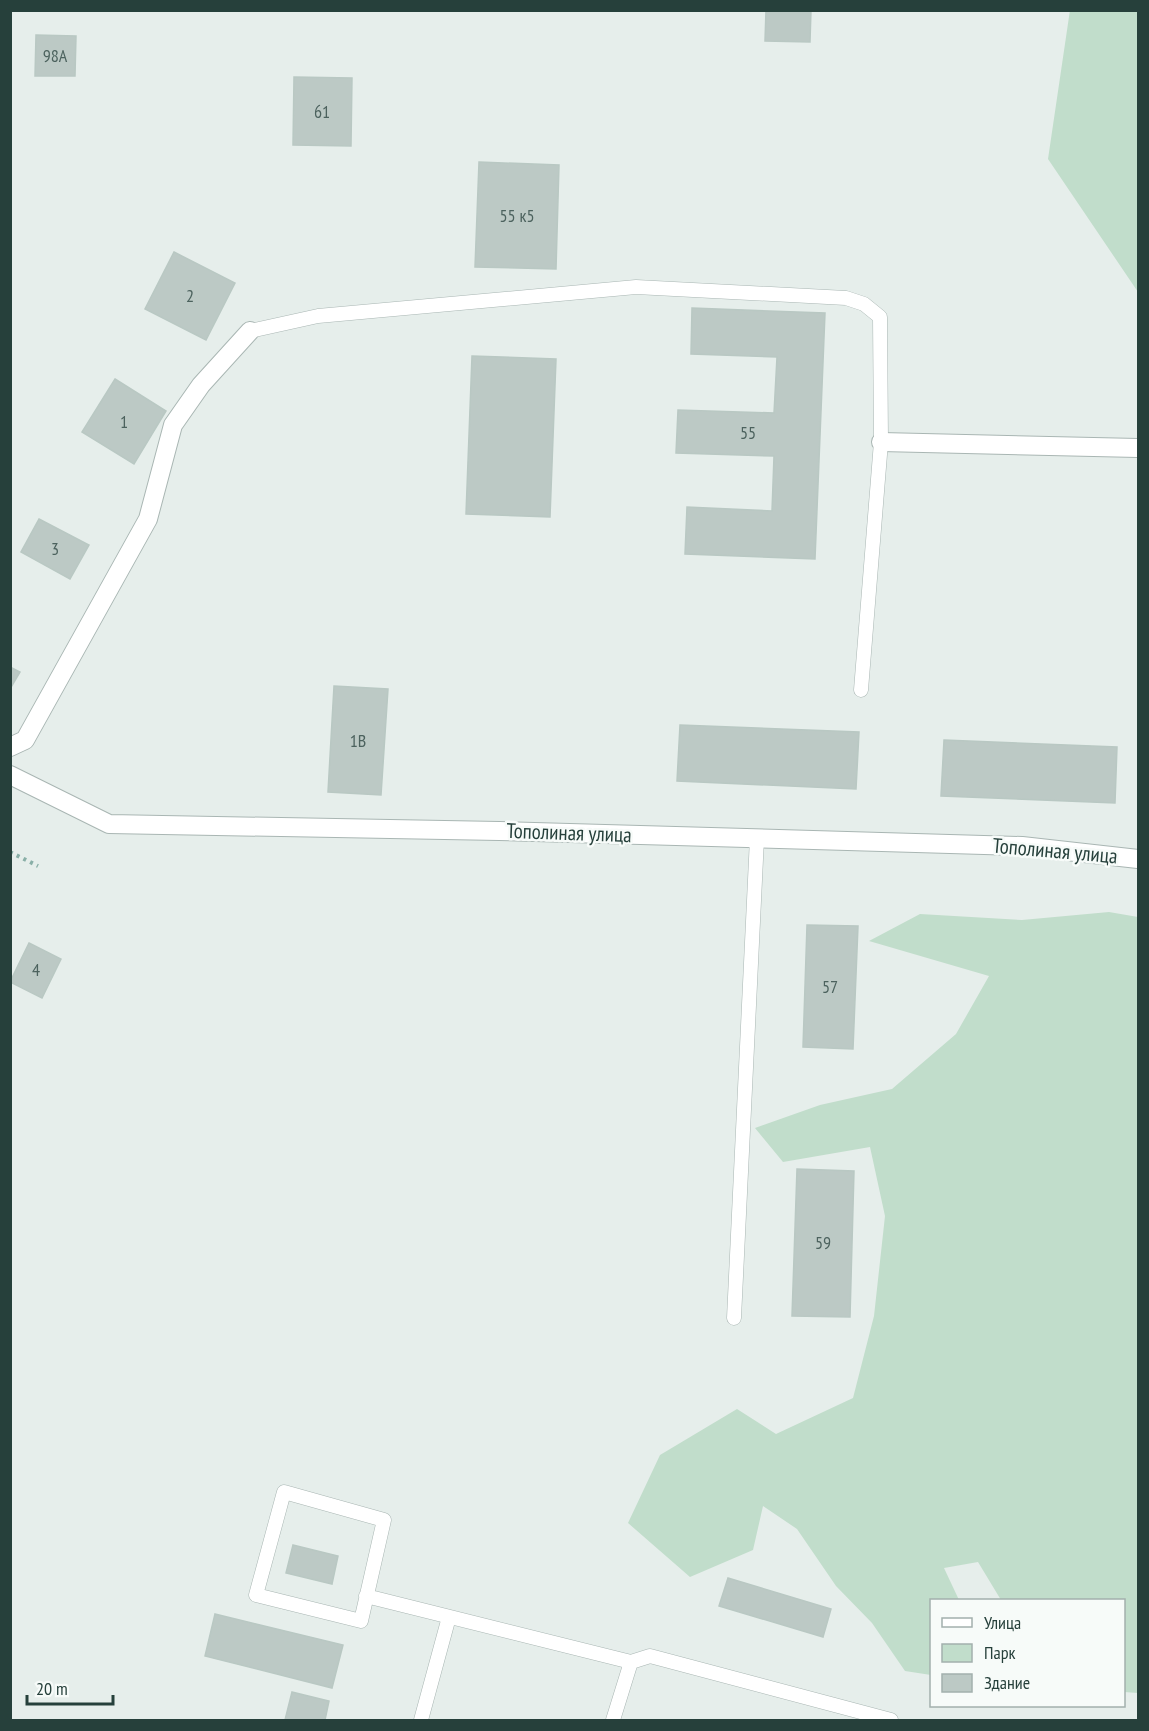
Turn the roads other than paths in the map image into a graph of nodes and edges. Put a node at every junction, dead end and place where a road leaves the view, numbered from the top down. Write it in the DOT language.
graph roads {
  1 [pos="250,331"];
  2 [pos="881,442"];
  3 [pos="1138,448"];
  4 [pos="861,690"];
  5 [pos="10,747"];
  6 [pos="10,775"];
  7 [pos="757,838"];
  8 [pos="1138,859"];
  9 [pos="734,1318"];
  10 [pos="366,1596"];
  11 [pos="449,1617"];
  12 [pos="631,1662"];
  13 [pos="421,1720"];
  14 [pos="613,1720"];
  15 [pos="891,1720"];
  1 -- 2 [label="lane"];
  1 -- 5 [label="street"];
  2 -- 3 [label="street"];
  2 -- 4 [label="lane"];
  6 -- 7 [label="street, Тополиная улица"];
  7 -- 8 [label="street, Тополиная улица"];
  7 -- 9 [label="lane"];
  10 -- 10 [label="lane"];
  10 -- 11 [label="lane"];
  11 -- 12 [label="lane"];
  11 -- 13 [label="lane"];
  12 -- 14 [label="lane"];
  12 -- 15 [label="lane"];
}
